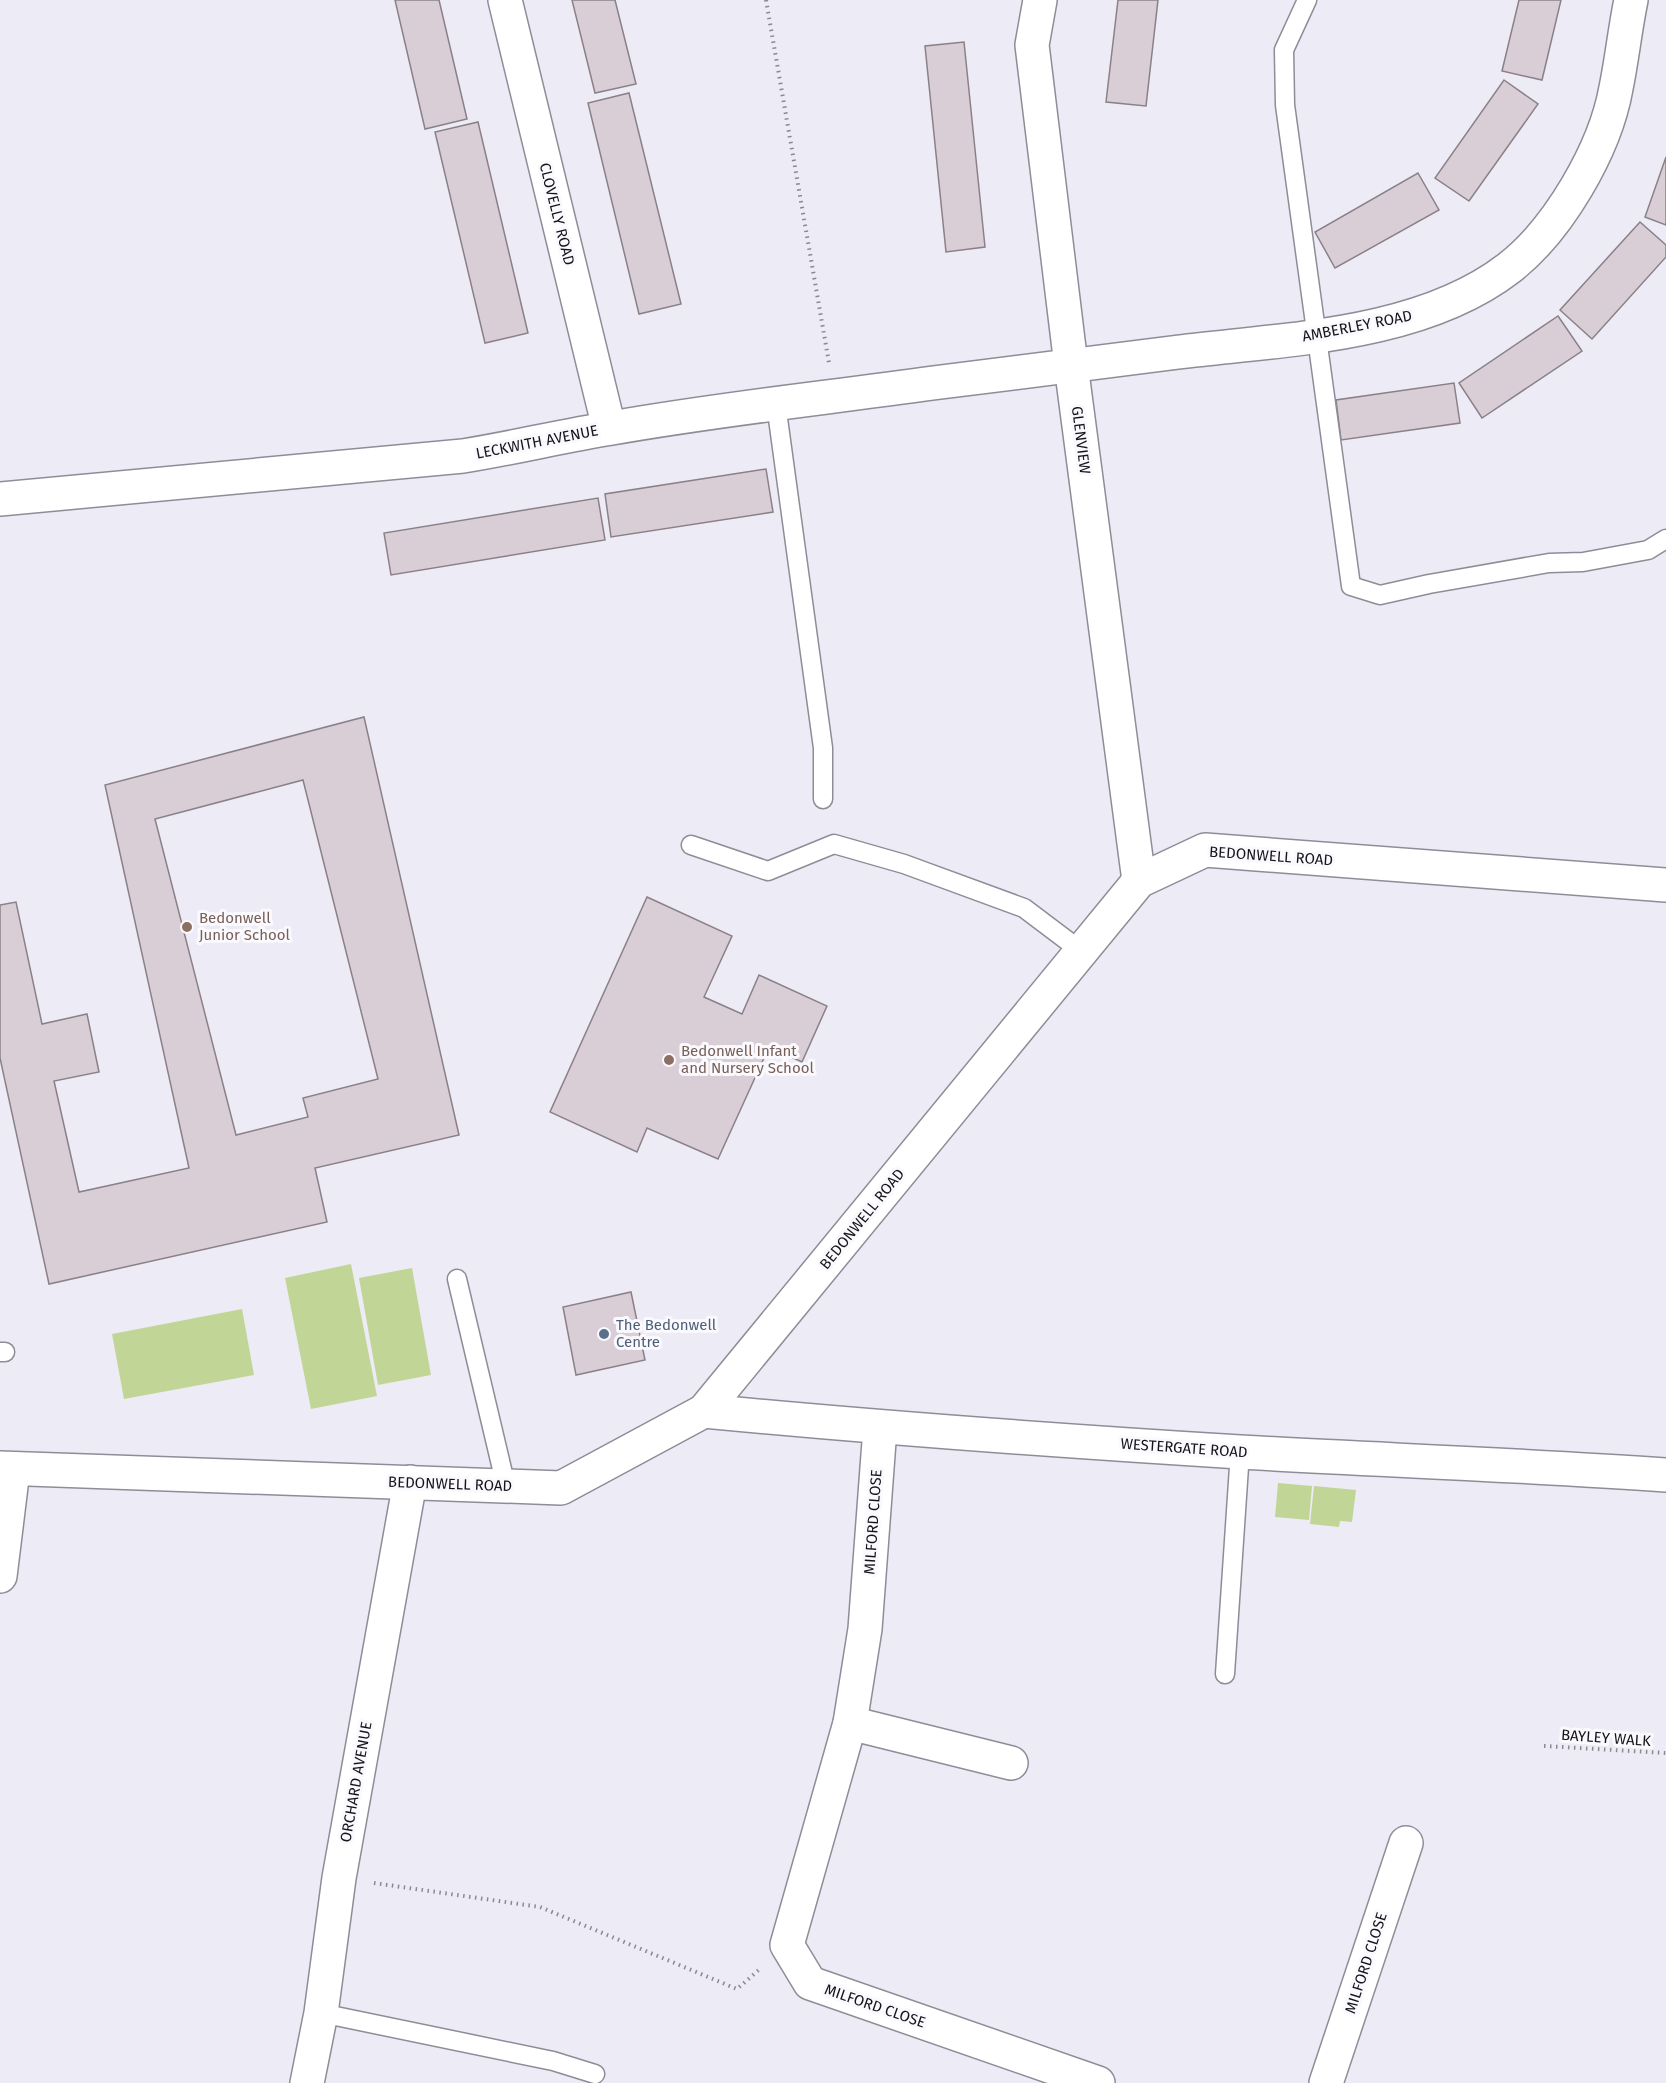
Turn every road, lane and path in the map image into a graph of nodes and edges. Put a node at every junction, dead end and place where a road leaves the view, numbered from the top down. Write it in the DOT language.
graph roads {
  1 [pos="505,0"];
  2 [pos="766,0"];
  3 [pos="1040,0"];
  4 [pos="1307,0"];
  5 [pos="1631,0"];
  6 [pos="1317,336"];
  7 [pos="1071,365"];
  8 [pos="835,396"];
  9 [pos="776,404"];
  10 [pos="609,428"];
  11 [pos="0,499"];
  12 [pos="1666,539"];
  13 [pos="823,800"];
  14 [pos="691,845"];
  15 [pos="1139,881"];
  16 [pos="1666,885"];
  17 [pos="1081,951"];
  18 [pos="457,1279"];
  19 [pos="704,1411"];
  20 [pos="880,1428"];
  21 [pos="1240,1452"];
  22 [pos="6,1469"];
  23 [pos="1666,1475"];
  24 [pos="410,1482"];
  25 [pos="506,1486"];
  26 [pos="0,1576"];
  27 [pos="1225,1674"];
  28 [pos="850,1723"];
  29 [pos="1544,1746"];
  30 [pos="1666,1753"];
  31 [pos="1011,1763"];
  32 [pos="1406,1843"];
  33 [pos="339,1878"];
  34 [pos="787,1945"];
  35 [pos="321,2013"];
  36 [pos="595,2074"];
  37 [pos="307,2083"];
  38 [pos="1098,2083"];
  39 [pos="1326,2083"];
  1 -- 10 [label="street, CLOVELLY ROAD"];
  2 -- 8 [label="path"];
  3 -- 7 [label="street, GLENVIEW"];
  4 -- 6 [label="lane"];
  5 -- 6 [label="street, AMBERLEY ROAD"];
  6 -- 7 [label="street, AMBERLEY ROAD"];
  6 -- 12 [label="lane"];
  7 -- 8 [label="street, LECKWITH AVENUE"];
  7 -- 15 [label="street, GLENVIEW"];
  8 -- 9 [label="street, LECKWITH AVENUE"];
  9 -- 10 [label="street, LECKWITH AVENUE"];
  9 -- 13 [label="lane"];
  10 -- 11 [label="street, LECKWITH AVENUE"];
  14 -- 17 [label="lane"];
  15 -- 16 [label="street, BEDONWELL ROAD"];
  15 -- 17 [label="street, BEDONWELL ROAD"];
  17 -- 19 [label="street, BEDONWELL ROAD"];
  18 -- 25 [label="lane"];
  19 -- 20 [label="street, WESTERGATE ROAD"];
  19 -- 25 [label="street, BEDONWELL ROAD"];
  20 -- 21 [label="street, WESTERGATE ROAD"];
  20 -- 28 [label="street, MILFORD CLOSE"];
  21 -- 23 [label="street, WESTERGATE ROAD"];
  21 -- 27 [label="lane"];
  22 -- 24 [label="street, BEDONWELL ROAD"];
  22 -- 26 [label="street"];
  24 -- 25 [label="street, BEDONWELL ROAD"];
  24 -- 33 [label="street, ORCHARD AVENUE"];
  28 -- 31 [label="street"];
  28 -- 34 [label="street, MILFORD CLOSE"];
  29 -- 30 [label="path, BAYLEY WALK"];
  32 -- 39 [label="street, MILFORD CLOSE"];
  33 -- 34 [label="path"];
  33 -- 35 [label="street, ORCHARD AVENUE"];
  34 -- 38 [label="street, MILFORD CLOSE"];
  35 -- 36 [label="lane"];
  35 -- 37 [label="street, ORCHARD AVENUE"];
}
